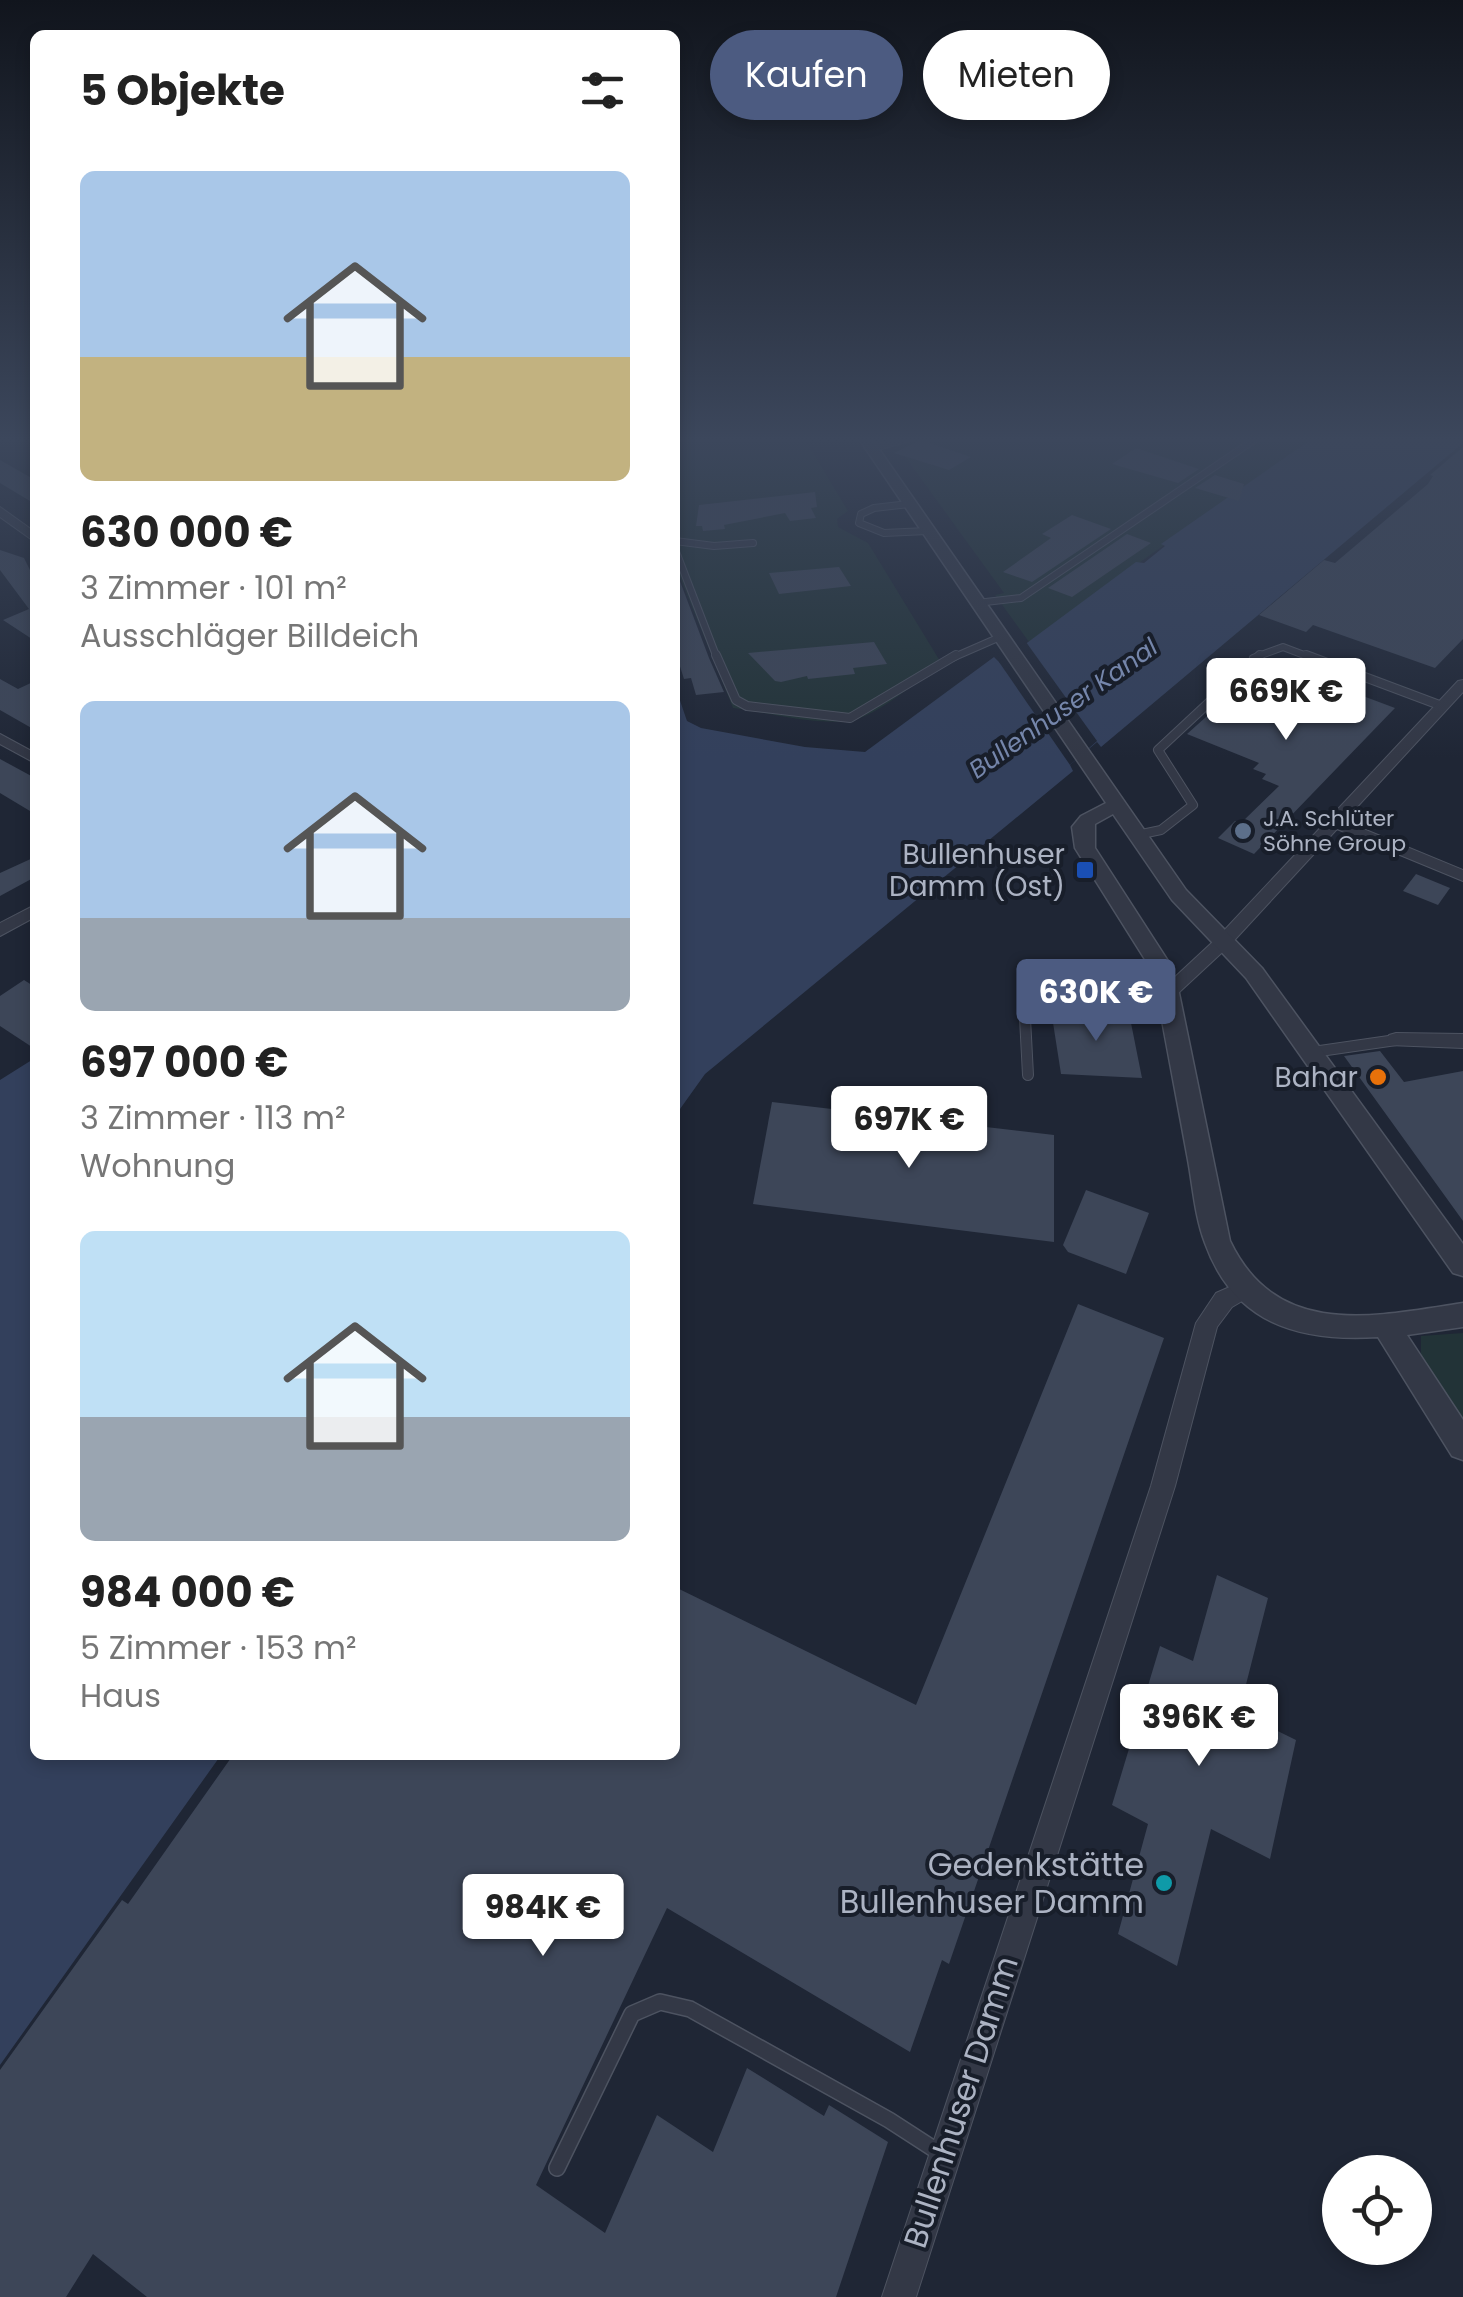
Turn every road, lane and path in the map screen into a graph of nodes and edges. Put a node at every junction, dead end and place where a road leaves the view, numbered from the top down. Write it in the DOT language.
graph roads {
  1 [pos="687,543"];
  2 [pos="750,543"];
  3 [pos="936,543"];
  4 [pos="1102,543"];
  5 [pos="680,563"];
  6 [pos="977,603"];
  7 [pos="1006,645"];
  8 [pos="1463,684"];
  9 [pos="1442,706"];
  10 [pos="0,738"];
  11 [pos="30,756"];
  12 [pos="1116,806"];
  13 [pos="1335,823"];
  14 [pos="1137,835"];
  15 [pos="1463,876"];
  16 [pos="30,913"];
  17 [pos="0,930"];
  18 [pos="1223,942"];
  19 [pos="1164,982"];
  20 [pos="1396,1040"];
  21 [pos="1463,1041"];
  22 [pos="1313,1052"];
  23 [pos="1028,1075"];
  24 [pos="1463,1265"];
  25 [pos="1241,1290"];
  26 [pos="1463,1315"];
  27 [pos="1387,1326"];
  28 [pos="1463,1446"];
  29 [pos="944,2156"];
  30 [pos="557,2168"];
  31 [pos="899,2297"];
  1 -- 2 [label="lane"];
  3 -- 6 [label="street"];
  4 -- 6 [label="lane"];
  5 -- 7 [label="lane"];
  6 -- 7 [label="street"];
  7 -- 12 [label="street"];
  8 -- 9 [label="street"];
  9 -- 13 [label="street"];
  9 -- 14 [label="lane"];
  10 -- 11 [label="street"];
  12 -- 14 [label="street"];
  12 -- 19 [label="street"];
  13 -- 15 [label="street"];
  13 -- 18 [label="street"];
  14 -- 18 [label="street"];
  16 -- 17 [label="street"];
  18 -- 19 [label="street"];
  18 -- 22 [label="street"];
  19 -- 23 [label="lane"];
  19 -- 25 [label="street"];
  20 -- 21 [label="street"];
  20 -- 22 [label="lane"];
  22 -- 24 [label="street"];
  25 -- 27 [label="street"];
  25 -- 29 [label="street, Bullenhuser Damm"];
  26 -- 27 [label="street"];
  27 -- 28 [label="street"];
  29 -- 30 [label="lane"];
  29 -- 31 [label="street, Bullenhuser Damm"];
}
